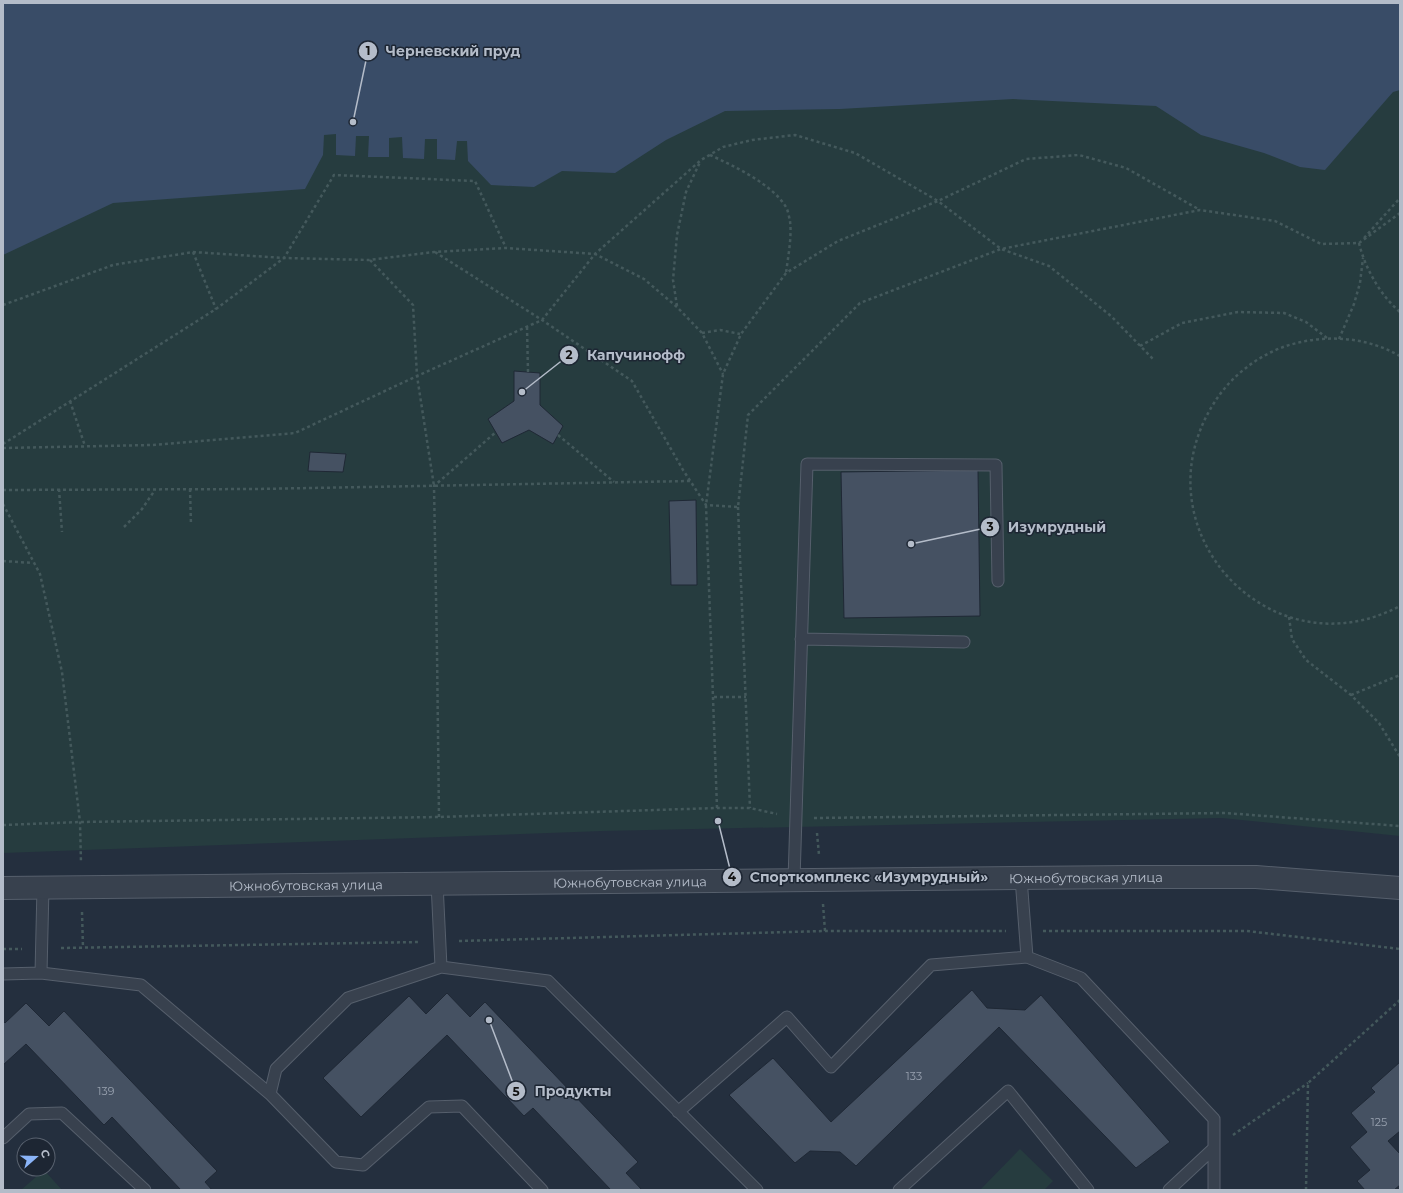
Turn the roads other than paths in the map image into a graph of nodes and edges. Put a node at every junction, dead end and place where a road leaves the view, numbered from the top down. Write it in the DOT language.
graph roads {
  1 [pos="998,581"];
  2 [pos="802,639"];
  3 [pos="964,642"];
  4 [pos="1021,878"];
  5 [pos="794,880"];
  6 [pos="437,883"];
  7 [pos="42,887"];
  8 [pos="3,888"];
  9 [pos="1400,888"];
  10 [pos="1027,957"];
  11 [pos="441,967"];
  12 [pos="42,973"];
  13 [pos="3,974"];
  14 [pos="270,1094"];
  15 [pos="678,1112"];
  16 [pos="3,1138"];
  17 [pos="1214,1148"];
  18 [pos="145,1190"];
  19 [pos="542,1190"];
  20 [pos="757,1190"];
  21 [pos="899,1190"];
  22 [pos="1088,1190"];
  23 [pos="1169,1190"];
  24 [pos="1214,1190"];
  1 -- 2 [label="lane"];
  2 -- 3 [label="lane"];
  2 -- 5 [label="lane"];
  4 -- 5 [label="street, Южнобутовская улица"];
  4 -- 9 [label="street, Южнобутовская улица"];
  4 -- 10 [label="lane"];
  5 -- 6 [label="street, Южнобутовская улица"];
  6 -- 7 [label="street, Южнобутовская улица"];
  6 -- 11 [label="lane"];
  7 -- 8 [label="street, Южнобутовская улица"];
  7 -- 12 [label="lane"];
  10 -- 15 [label="lane"];
  10 -- 17 [label="lane"];
  11 -- 14 [label="lane"];
  11 -- 15 [label="lane"];
  12 -- 13 [label="lane"];
  12 -- 14 [label="lane"];
  14 -- 19 [label="lane"];
  15 -- 20 [label="lane"];
  16 -- 18 [label="lane"];
  17 -- 23 [label="lane"];
  17 -- 24 [label="lane"];
  21 -- 22 [label="lane"];
}
